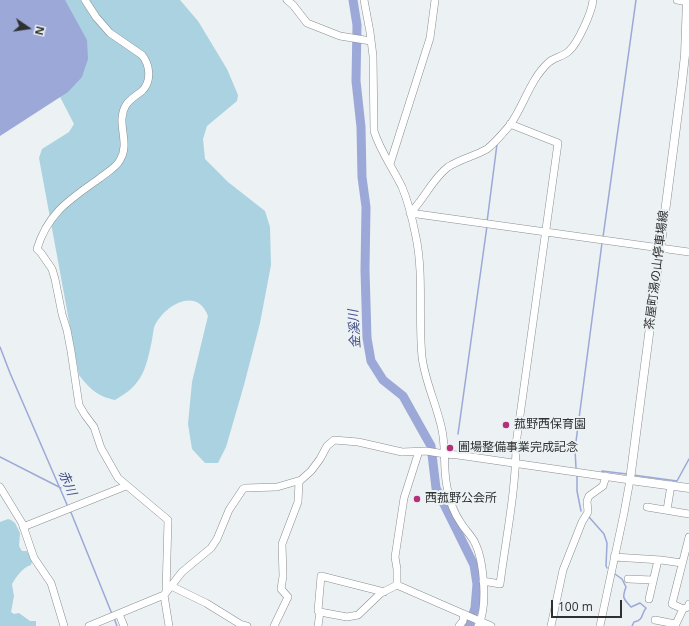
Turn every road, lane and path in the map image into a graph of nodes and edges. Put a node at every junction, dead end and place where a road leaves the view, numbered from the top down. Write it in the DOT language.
graph roads {
  1 [pos="85,0"];
  2 [pos="287,0"];
  3 [pos="364,0"];
  4 [pos="435,0"];
  5 [pos="594,0"];
  6 [pos="677,0"];
  7 [pos="688,1"];
  8 [pos="369,41"];
  9 [pos="510,124"];
  10 [pos="390,164"];
  11 [pos="410,213"];
  12 [pos="546,232"];
  13 [pos="660,248"];
  14 [pos="689,252"];
  15 [pos="420,451"];
  16 [pos="442,454"];
  17 [pos="516,464"];
  18 [pos="603,475"];
  19 [pos="630,476"];
  20 [pos="299,482"];
  21 [pos="671,485"];
  22 [pos="126,486"];
  23 [pos="0,487"];
  24 [pos="689,488"];
  25 [pos="648,507"];
  26 [pos="667,510"];
  27 [pos="689,514"];
  28 [pos="23,527"];
  29 [pos="689,536"];
  30 [pos="614,557"];
  31 [pos="658,560"];
  32 [pos="682,563"];
  33 [pos="628,579"];
  34 [pos="653,580"];
  35 [pos="483,581"];
  36 [pos="397,585"];
  37 [pos="167,591"];
  38 [pos="384,592"];
  39 [pos="649,599"];
  40 [pos="686,606"];
  41 [pos="320,612"];
  42 [pos="465,614"];
  43 [pos="115,615"];
  44 [pos="655,620"];
  45 [pos="479,622"];
  46 [pos="242,625"];
  47 [pos="675,625"];
  48 [pos="64,626"];
  49 [pos="89,626"];
  50 [pos="124,626"];
  51 [pos="169,626"];
  52 [pos="274,626"];
  53 [pos="318,626"];
  54 [pos="459,626"];
  55 [pos="491,626"];
  56 [pos="551,626"];
  57 [pos="600,626"];
  1 -- 22 [label="street"];
  2 -- 8 [label="street"];
  3 -- 8 [label="street"];
  4 -- 10 [label="street"];
  5 -- 9 [label="street"];
  6 -- 7 [label="street"];
  7 -- 13 [label="main road, 茶屋町湯の山停車場線"];
  8 -- 10 [label="street"];
  9 -- 11 [label="street"];
  9 -- 12 [label="street"];
  10 -- 11 [label="street"];
  11 -- 12 [label="street"];
  11 -- 16 [label="street"];
  12 -- 13 [label="street"];
  12 -- 17 [label="street"];
  13 -- 14 [label="street"];
  13 -- 19 [label="main road, 茶屋町湯の山停車場線"];
  15 -- 16 [label="street"];
  15 -- 20 [label="street"];
  15 -- 36 [label="street"];
  16 -- 17 [label="street"];
  16 -- 35 [label="street"];
  17 -- 18 [label="street"];
  17 -- 35 [label="street"];
  18 -- 19 [label="street"];
  18 -- 56 [label="street"];
  19 -- 21 [label="main road"];
  19 -- 30 [label="street"];
  20 -- 37 [label="street"];
  20 -- 52 [label="street"];
  21 -- 24 [label="main road"];
  21 -- 26 [label="street"];
  22 -- 28 [label="street"];
  22 -- 37 [label="street"];
  23 -- 28 [label="street"];
  25 -- 26 [label="street"];
  26 -- 27 [label="street"];
  28 -- 48 [label="street"];
  29 -- 32 [label="street"];
  30 -- 31 [label="street"];
  30 -- 57 [label="street"];
  31 -- 32 [label="street"];
  31 -- 34 [label="street"];
  32 -- 40 [label="street"];
  33 -- 34 [label="street"];
  34 -- 39 [label="street"];
  35 -- 45 [label="street"];
  36 -- 38 [label="street"];
  36 -- 42 [label="street"];
  37 -- 43 [label="street"];
  37 -- 46 [label="street"];
  37 -- 51 [label="street"];
  38 -- 41 [label="street"];
  38 -- 41 [label="street"];
  40 -- 47 [label="street"];
  41 -- 53 [label="street"];
  42 -- 45 [label="street"];
  42 -- 54 [label="street"];
  43 -- 49 [label="street"];
  43 -- 50 [label="street"];
  44 -- 47 [label="street"];
  45 -- 55 [label="street"];
}
